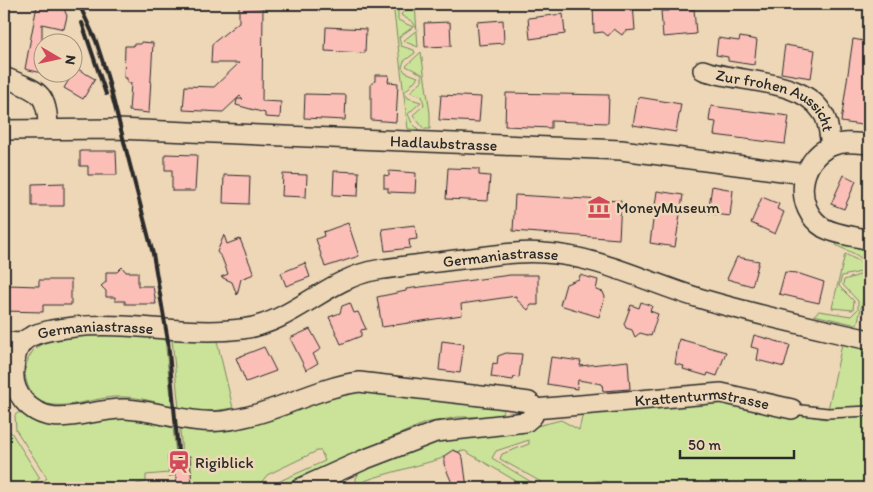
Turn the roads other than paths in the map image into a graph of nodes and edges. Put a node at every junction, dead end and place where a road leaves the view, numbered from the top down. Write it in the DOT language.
graph roads {
  1 [pos="703,70"];
  2 [pos="4,77"];
  3 [pos="48,129"];
  4 [pos="4,130"];
  5 [pos="869,144"];
  6 [pos="832,146"];
  7 [pos="805,174"];
  8 [pos="869,240"];
  9 [pos="869,340"];
  10 [pos="13,343"];
  11 [pos="534,409"];
  12 [pos="792,409"];
  13 [pos="869,411"];
  14 [pos="301,488"];
  1 -- 6 [label="street, Zur frohen Aussicht"];
  2 -- 3 [label="street"];
  3 -- 4 [label="street, Hadlaubstrasse"];
  3 -- 7 [label="street, Hadlaubstrasse"];
  5 -- 6 [label="street"];
  6 -- 7 [label="street"];
  7 -- 8 [label="street"];
  9 -- 10 [label="street, Germaniastrasse"];
  10 -- 11 [label="street, Germaniastrasse"];
  11 -- 12 [label="street, Krattenturmstrasse"];
  11 -- 14 [label="street"];
  12 -- 13 [label="lane, Krattenturmstrasse"];
}
